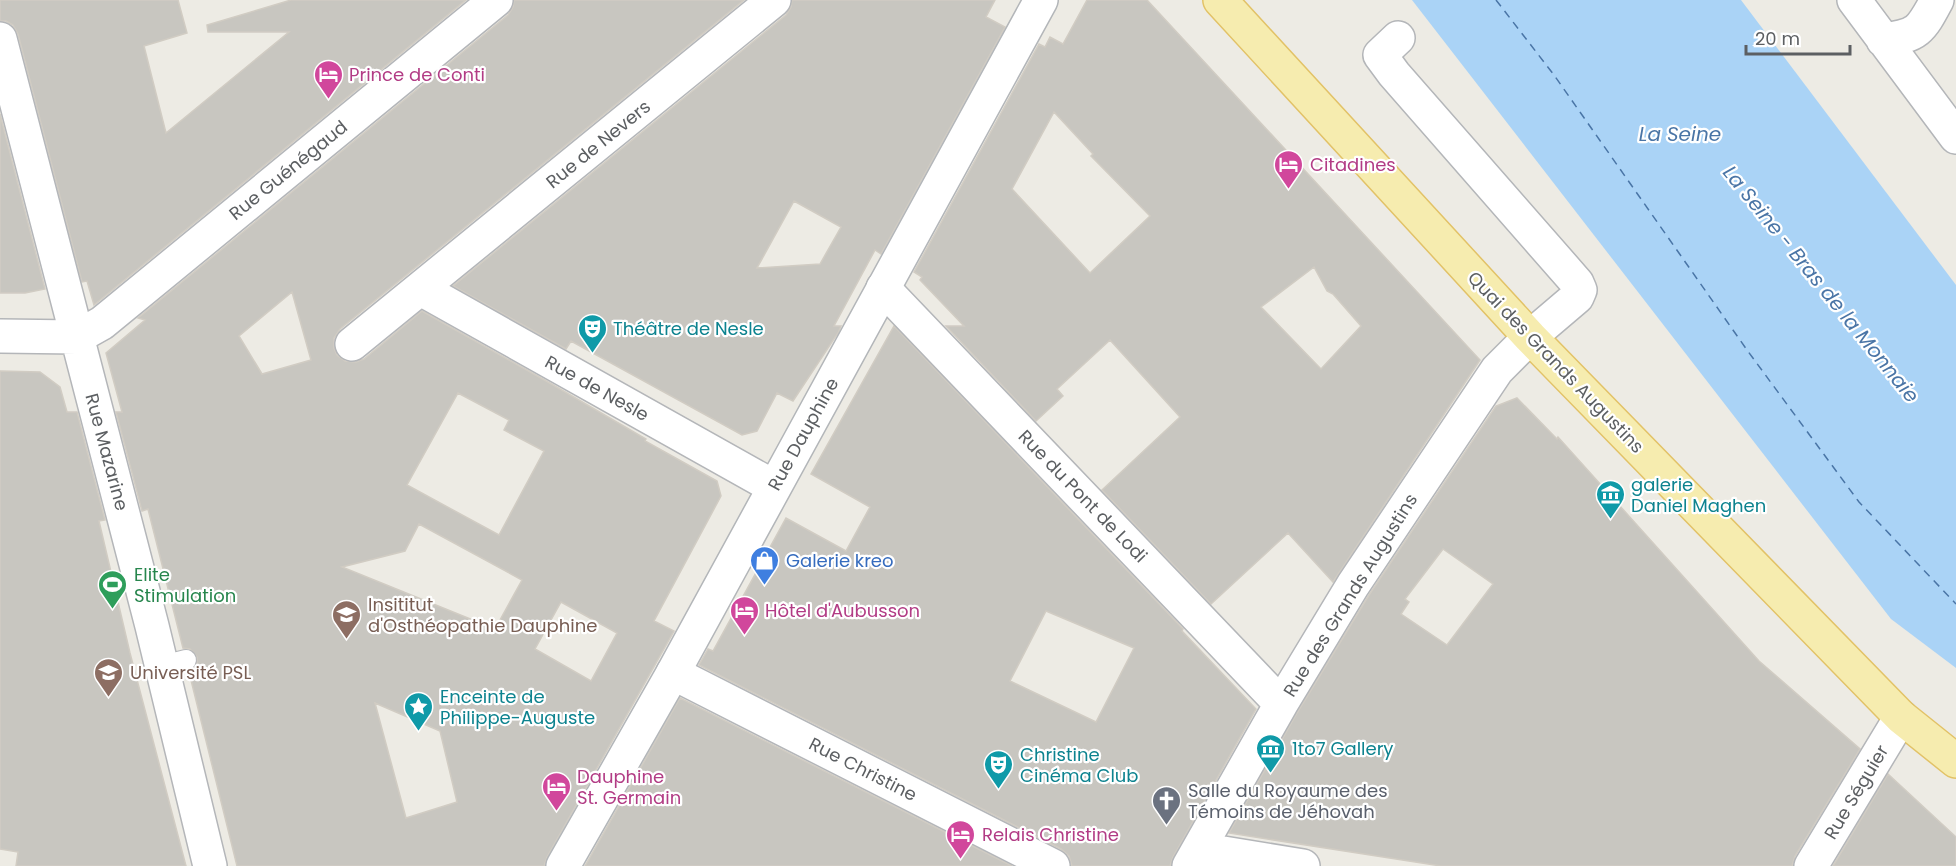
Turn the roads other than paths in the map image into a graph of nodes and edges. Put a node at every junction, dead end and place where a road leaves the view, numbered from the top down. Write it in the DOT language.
graph roads {
  1 [pos="496,0"];
  2 [pos="774,0"];
  3 [pos="1041,0"];
  4 [pos="1220,0"];
  5 [pos="1854,0"];
  6 [pos="1937,0"];
  7 [pos="1398,38"];
  8 [pos="0,39"];
  9 [pos="1883,40"];
  10 [pos="1956,137"];
  11 [pos="883,288"];
  12 [pos="421,289"];
  13 [pos="0,336"];
  14 [pos="77,337"];
  15 [pos="1530,337"];
  16 [pos="352,344"];
  17 [pos="774,487"];
  18 [pos="673,673"];
  19 [pos="1281,704"];
  20 [pos="1901,717"];
  21 [pos="1956,761"];
  22 [pos="1194,858"];
  23 [pos="210,866"];
  24 [pos="563,866"];
  25 [pos="1053,866"];
  26 [pos="1303,866"];
  27 [pos="1811,866"];
  1 -- 14 [label="street, Rue Guénégaud"];
  2 -- 12 [label="street, Rue de Nevers"];
  3 -- 11 [label="street, Rue Dauphine"];
  4 -- 15 [label="main road, Quai des Grands Augustins"];
  5 -- 9 [label="street"];
  6 -- 9 [label="street"];
  7 -- 15 [label="street, Rue des Grands Augustins"];
  8 -- 14 [label="street, Rue Mazarine"];
  9 -- 10 [label="street"];
  11 -- 17 [label="street, Rue Dauphine"];
  11 -- 19 [label="street, Rue du Pont de Lodi"];
  12 -- 16 [label="street, Rue de Nevers"];
  12 -- 17 [label="street, Rue de Nesle"];
  13 -- 14 [label="street"];
  14 -- 23 [label="street, Rue Mazarine"];
  15 -- 19 [label="street, Rue des Grands Augustins"];
  15 -- 20 [label="main road, Quai des Grands Augustins"];
  17 -- 18 [label="street, Rue Dauphine"];
  18 -- 24 [label="street, Rue Dauphine"];
  18 -- 25 [label="street, Rue Christine"];
  19 -- 22 [label="street, Rue des Grands Augustins"];
  20 -- 21 [label="main road, Quai des Grands Augustins"];
  20 -- 27 [label="street, Rue Séguier"];
  22 -- 26 [label="street"];
}
